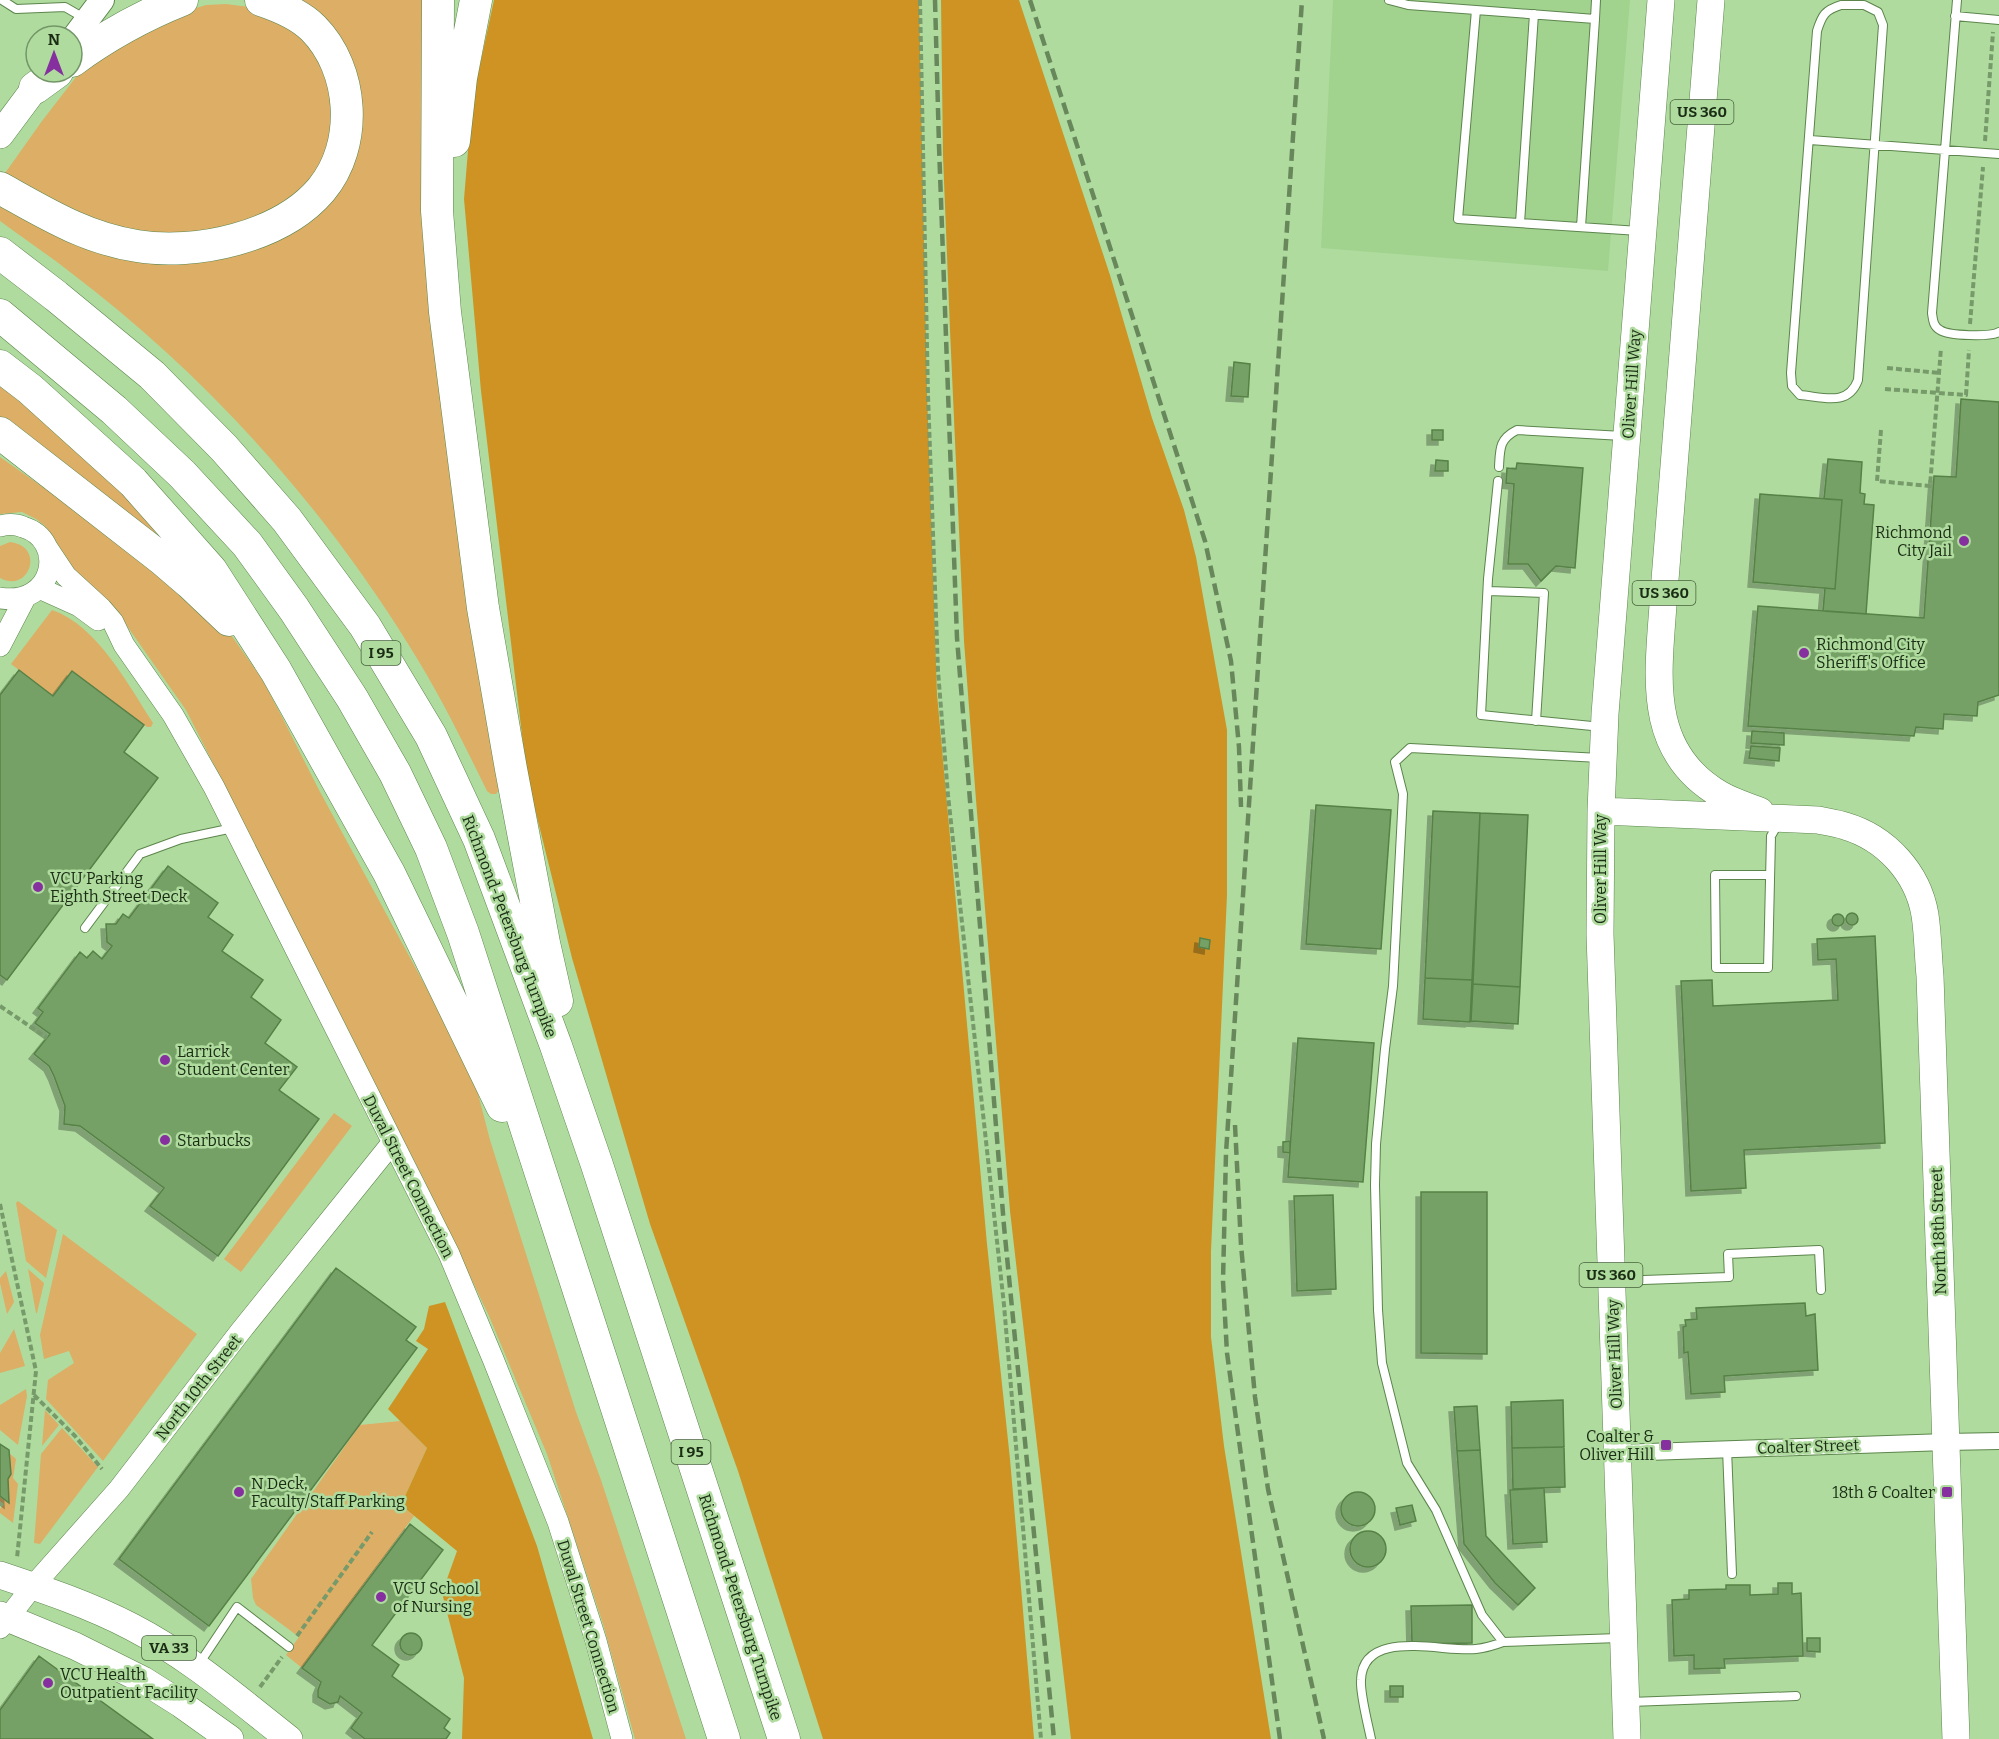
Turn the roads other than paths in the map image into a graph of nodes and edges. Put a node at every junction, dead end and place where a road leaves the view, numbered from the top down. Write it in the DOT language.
graph roads {
  1 [pos="2,0"];
  2 [pos="102,0"];
  3 [pos="201,0"];
  4 [pos="261,0"];
  5 [pos="438,0"];
  6 [pos="476,0"];
  7 [pos="1389,0"];
  8 [pos="1596,0"];
  9 [pos="1661,0"];
  10 [pos="1711,0"];
  11 [pos="1957,0"];
  12 [pos="63,3"];
  13 [pos="168,6"];
  14 [pos="1476,10"];
  15 [pos="1534,14"];
  16 [pos="1955,16"];
  17 [pos="1595,19"];
  18 [pos="87,20"];
  19 [pos="1999,20"];
  20 [pos="84,24"];
  21 [pos="84,53"];
  22 [pos="41,84"];
  23 [pos="0,135"];
  24 [pos="1810,140"];
  25 [pos="1873,145"];
  26 [pos="1945,150"];
  27 [pos="1999,154"];
  28 [pos="0,188"];
  29 [pos="1521,223"];
  30 [pos="1581,227"];
  31 [pos="1642,231"];
  32 [pos="0,253"];
  33 [pos="445,312"];
  34 [pos="0,315"];
  35 [pos="1999,332"];
  36 [pos="0,366"];
  37 [pos="0,433"];
  38 [pos="1626,436"];
  39 [pos="1499,467"];
  40 [pos="1498,481"];
  41 [pos="0,526"];
  42 [pos="46,546"];
  43 [pos="1488,591"];
  44 [pos="32,593"];
  45 [pos="0,598"];
  46 [pos="124,645"];
  47 [pos="0,646"];
  48 [pos="276,671"];
  49 [pos="1536,721"];
  50 [pos="1605,728"];
  51 [pos="1603,758"];
  52 [pos="1600,811"];
  53 [pos="1781,818"];
  54 [pos="234,828"];
  55 [pos="1770,875"];
  56 [pos="85,928"];
  57 [pos="392,1143"];
  58 [pos="597,1165"];
  59 [pos="548,1198"];
  60 [pos="1612,1282"];
  61 [pos="1821,1290"];
  62 [pos="1999,1441"];
  63 [pos="1946,1442"];
  64 [pos="1727,1449"];
  65 [pos="1618,1453"];
  66 [pos="1732,1574"];
  67 [pos="16,1580"];
  68 [pos="3,1620"];
  69 [pos="1624,1638"];
  70 [pos="1503,1642"];
  71 [pos="289,1647"];
  72 [pos="197,1667"];
  73 [pos="1796,1696"];
  74 [pos="1626,1702"];
  75 [pos="230,1739"];
  76 [pos="289,1739"];
  77 [pos="622,1739"];
  78 [pos="724,1739"];
  79 [pos="784,1739"];
  80 [pos="1371,1739"];
  81 [pos="1628,1739"];
  82 [pos="1956,1739"];
  1 -- 12 [label="lane"];
  2 -- 18 [label="main road"];
  3 -- 13 [label="highway"];
  4 -- 28 [label="highway"];
  5 -- 33 [label="highway"];
  6 -- 33 [label="highway"];
  7 -- 14 [label="lane"];
  8 -- 17 [label="lane"];
  9 -- 31 [label="main road, Oliver Hill Way / US 360"];
  10 -- 53 [label="main road, US 360"];
  11 -- 16 [label="lane"];
  12 -- 18 [label="lane"];
  13 -- 21 [label="highway"];
  14 -- 15 [label="lane"];
  14 -- 29 [label="lane"];
  15 -- 17 [label="lane"];
  15 -- 29 [label="lane"];
  16 -- 19 [label="lane"];
  16 -- 26 [label="lane"];
  17 -- 30 [label="lane"];
  18 -- 20 [label="main road"];
  22 -- 23 [label="main road"];
  24 -- 25 [label="lane"];
  24 -- 25 [label="lane"];
  24 -- 25 [label="lane"];
  25 -- 26 [label="lane"];
  26 -- 27 [label="lane"];
  26 -- 35 [label="lane"];
  29 -- 30 [label="lane"];
  30 -- 31 [label="lane"];
  31 -- 38 [label="main road, Oliver Hill Way / US 360"];
  32 -- 58 [label="highway, Richmond-Petersburg Turnpike / I 95"];
  33 -- 58 [label="highway"];
  34 -- 59 [label="highway"];
  36 -- 48 [label="highway"];
  37 -- 48 [label="highway"];
  38 -- 39 [label="lane"];
  38 -- 50 [label="main road, Oliver Hill Way / US 360"];
  40 -- 43 [label="lane"];
  41 -- 42 [label="street, Duval Street Connection"];
  42 -- 44 [label="street"];
  42 -- 46 [label="street, Duval Street Connection"];
  43 -- 49 [label="lane"];
  43 -- 49 [label="lane"];
  44 -- 45 [label="street"];
  44 -- 46 [label="street, Duval Street Connection"];
  44 -- 47 [label="street"];
  46 -- 54 [label="street, Duval Street Connection"];
  48 -- 59 [label="highway"];
  49 -- 50 [label="lane"];
  50 -- 51 [label="main road, Oliver Hill Way / US 360"];
  51 -- 52 [label="main road, Oliver Hill Way / US 360"];
  51 -- 70 [label="lane"];
  52 -- 53 [label="main road, North 18th Street"];
  52 -- 60 [label="main road, Oliver Hill Way / US 360"];
  53 -- 55 [label="lane"];
  53 -- 63 [label="main road, North 18th Street / US 360"];
  54 -- 56 [label="lane"];
  54 -- 57 [label="street, Duval Street Connection"];
  55 -- 55 [label="lane"];
  57 -- 67 [label="street, North 10th Street"];
  57 -- 77 [label="street, Duval Street Connection"];
  58 -- 79 [label="highway, Richmond-Petersburg Turnpike / I 95"];
  59 -- 78 [label="highway"];
  60 -- 61 [label="lane"];
  60 -- 65 [label="main road, Oliver Hill Way / US 360"];
  62 -- 63 [label="street, Coalter Street"];
  63 -- 64 [label="street, Coalter Street"];
  63 -- 82 [label="main road, North 18th Street / US 360"];
  64 -- 65 [label="street, Coalter Street"];
  64 -- 66 [label="lane"];
  65 -- 69 [label="main road, Oliver Hill Way / US 360"];
  67 -- 68 [label="street, North 10th Street"];
  67 -- 72 [label="main road, VA 33"];
  68 -- 75 [label="main road, VA 33"];
  69 -- 70 [label="lane"];
  69 -- 74 [label="main road, Oliver Hill Way / US 360"];
  70 -- 80 [label="lane"];
  71 -- 72 [label="lane"];
  72 -- 76 [label="main road, VA 33"];
  73 -- 74 [label="lane"];
  74 -- 81 [label="main road, Oliver Hill Way / US 360"];
}
